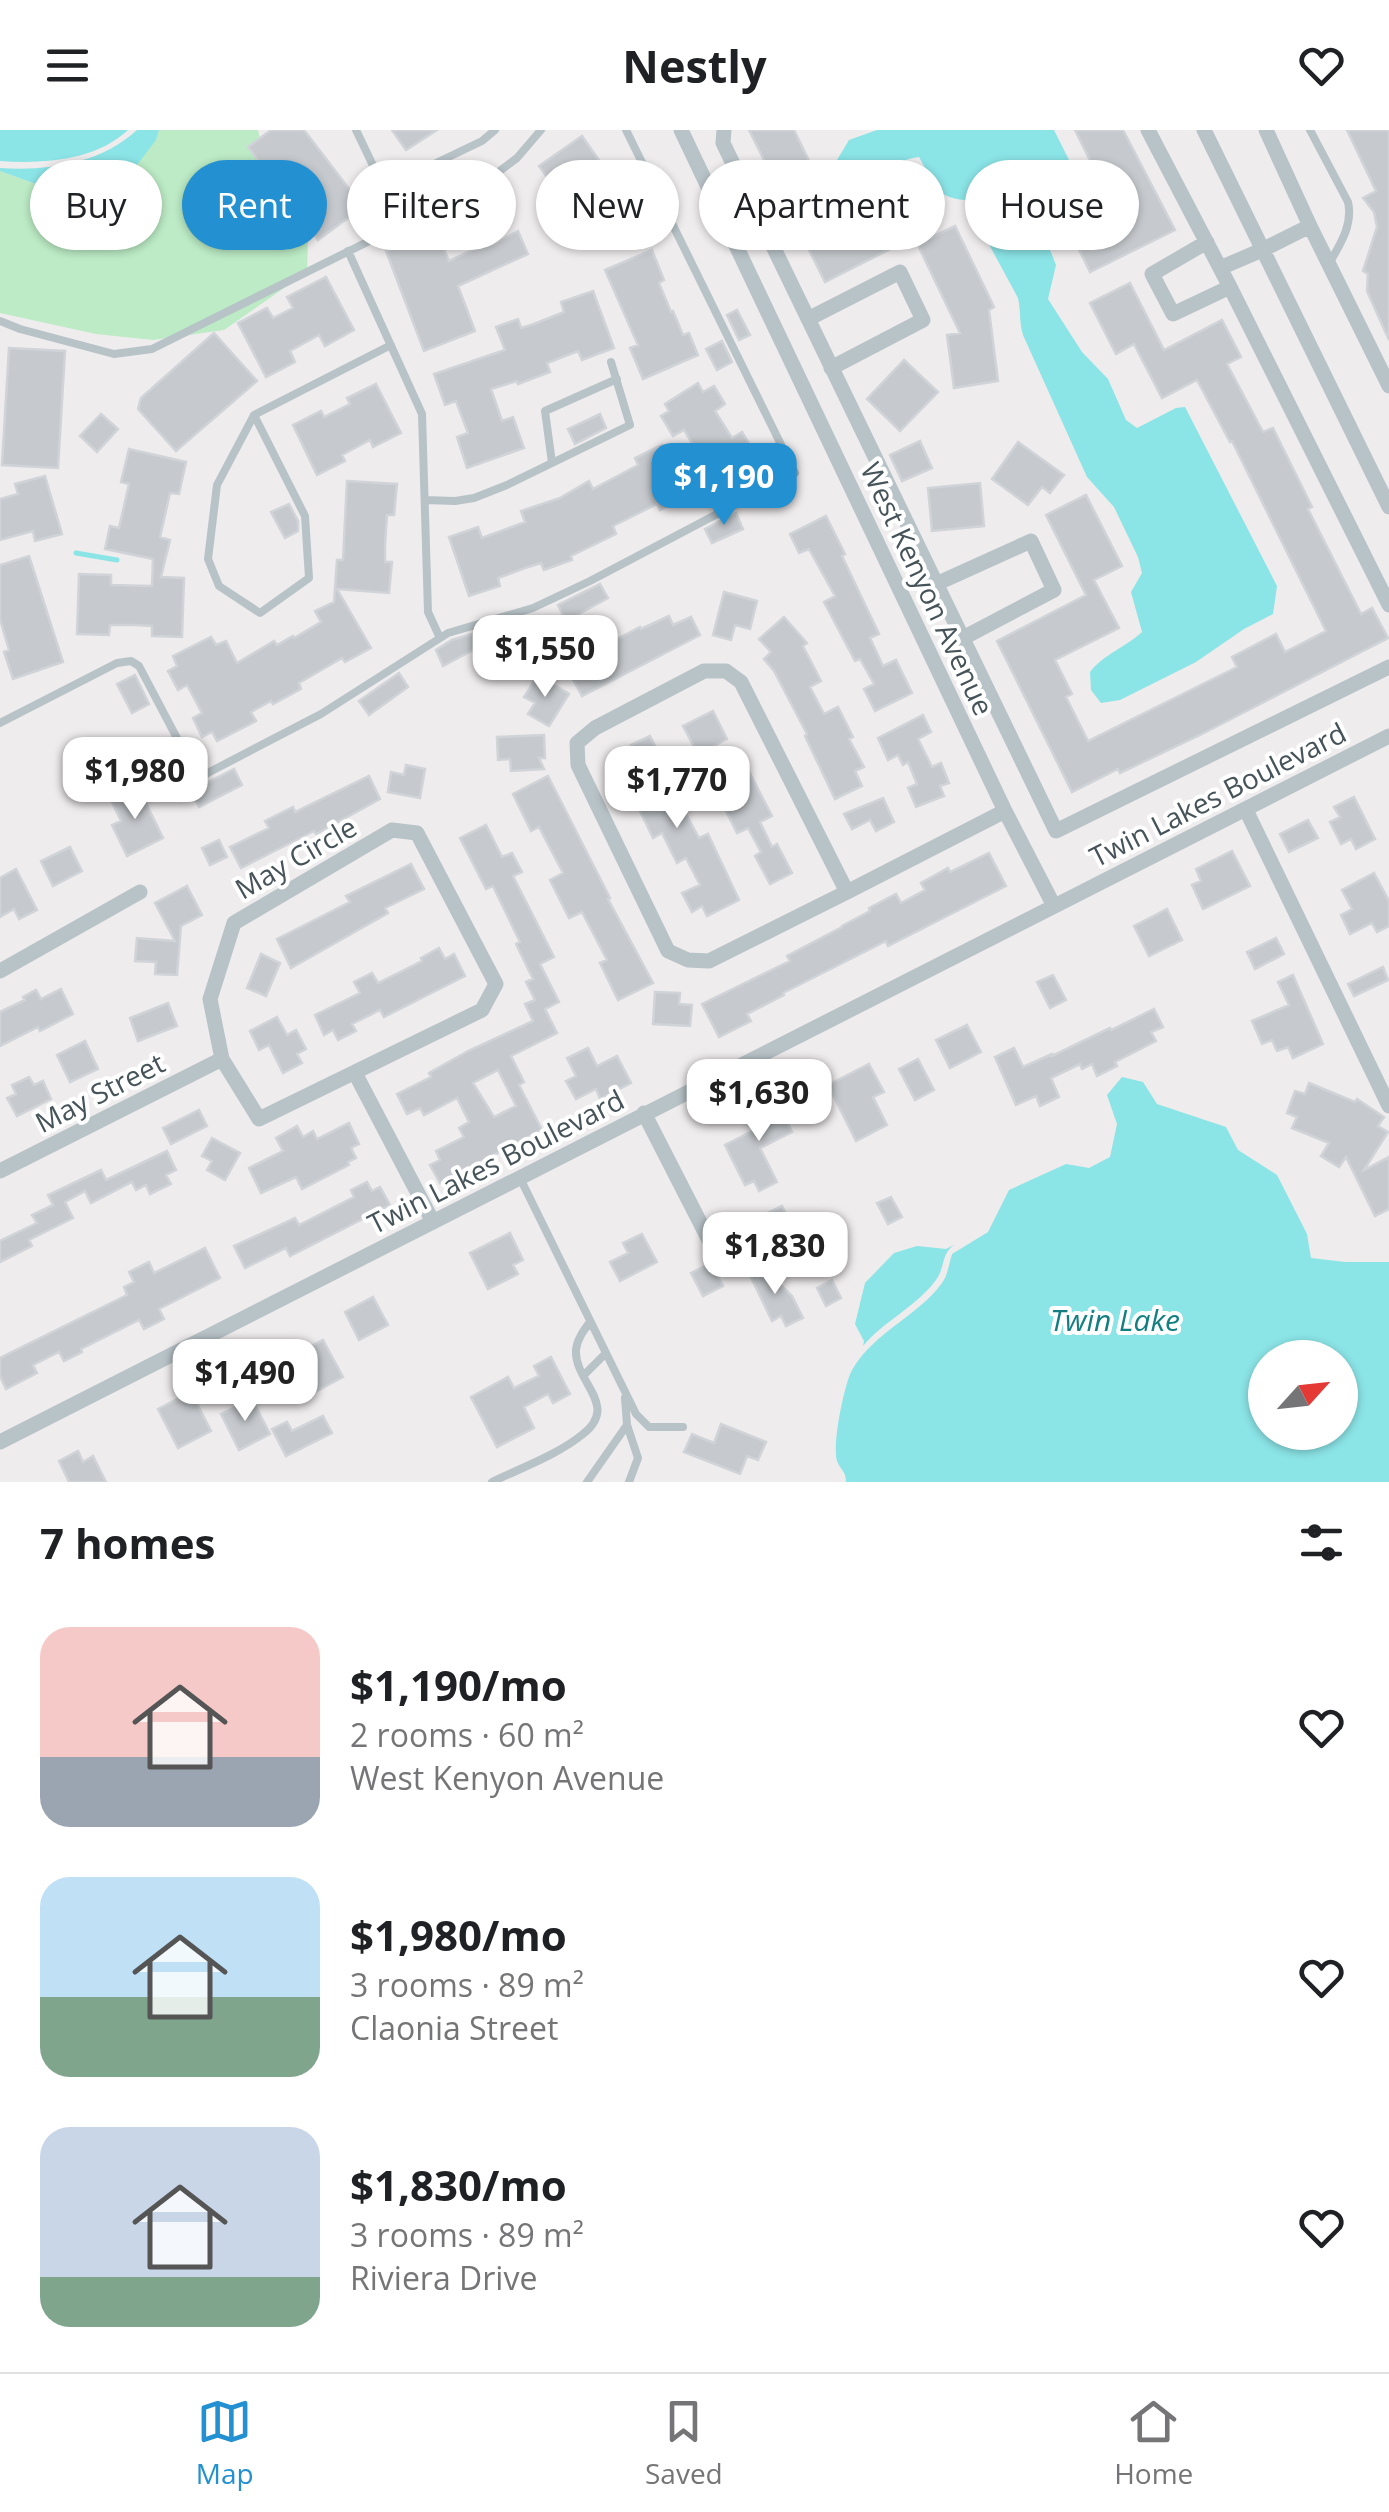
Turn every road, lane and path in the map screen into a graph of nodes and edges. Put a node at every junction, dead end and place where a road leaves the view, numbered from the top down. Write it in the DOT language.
graph roads {
  1 [pos="356,130"];
  2 [pos="496,130"];
  3 [pos="541,130"];
  4 [pos="626,130"];
  5 [pos="681,130"];
  6 [pos="724,130"];
  7 [pos="1148,130"];
  8 [pos="1204,130"];
  9 [pos="1266,130"];
  10 [pos="1310,130"];
  11 [pos="370,160"];
  12 [pos="442,160"];
  13 [pos="514,160"];
  14 [pos="1310,226"];
  15 [pos="1206,242"];
  16 [pos="1262,250"];
  17 [pos="348,251"];
  18 [pos="1328,264"];
  19 [pos="1220,268"];
  20 [pos="1230,288"];
  21 [pos="808,319"];
  22 [pos="0,320"];
  23 [pos="391,344"];
  24 [pos="612,362"];
  25 [pos="831,368"];
  26 [pos="616,378"];
  27 [pos="1389,386"];
  28 [pos="254,415"];
  29 [pos="552,463"];
  30 [pos="425,500"];
  31 [pos="1389,507"];
  32 [pos="936,584"];
  33 [pos="1389,605"];
  34 [pos="440,638"];
  35 [pos="962,638"];
  36 [pos="1389,667"];
  37 [pos="0,723"];
  38 [pos="1389,736"];
  39 [pos="1246,810"];
  40 [pos="1004,811"];
  41 [pos="140,892"];
  42 [pos="847,892"];
  43 [pos="1054,906"];
  44 [pos="0,971"];
  45 [pos="222,1060"];
  46 [pos="355,1073"];
  47 [pos="1389,1106"];
  48 [pos="644,1114"];
  49 [pos="0,1171"];
  50 [pos="520,1178"];
  51 [pos="433,1222"];
  52 [pos="710,1242"];
  53 [pos="590,1322"];
  54 [pos="605,1354"];
  55 [pos="584,1375"];
  56 [pos="625,1394"];
  57 [pos="627,1426"];
  58 [pos="683,1427"];
  59 [pos="0,1442"];
  60 [pos="492,1482"];
  61 [pos="587,1482"];
  62 [pos="628,1482"];
  1 -- 11 [label="lane"];
  2 -- 12 [label="lane"];
  3 -- 13 [label="lane"];
  4 -- 34 [label="lane"];
  5 -- 40 [label="street, West Kenyon Avenue"];
  6 -- 21 [label="street"];
  7 -- 15 [label="street"];
  8 -- 16 [label="street"];
  9 -- 14 [label="street"];
  10 -- 18 [label="lane"];
  14 -- 16 [label="street"];
  14 -- 18 [label="street"];
  15 -- 19 [label="street"];
  15 -- 20 [label="street"];
  16 -- 19 [label="street"];
  16 -- 31 [label="street"];
  17 -- 22 [label="lane"];
  17 -- 23 [label="lane"];
  18 -- 27 [label="street"];
  19 -- 20 [label="street"];
  20 -- 33 [label="street"];
  21 -- 25 [label="street"];
  21 -- 25 [label="street"];
  23 -- 28 [label="lane"];
  23 -- 30 [label="lane"];
  24 -- 26 [label="lane"];
  25 -- 32 [label="street"];
  26 -- 29 [label="lane"];
  26 -- 29 [label="lane"];
  28 -- 28 [label="lane"];
  29 -- 30 [label="lane"];
  30 -- 34 [label="lane"];
  32 -- 35 [label="street"];
  32 -- 35 [label="street"];
  34 -- 37 [label="lane"];
  35 -- 36 [label="street"];
  38 -- 39 [label="street, Twin Lakes Boulevard"];
  39 -- 43 [label="street, Twin Lakes Boulevard"];
  39 -- 47 [label="street"];
  40 -- 42 [label="street"];
  40 -- 43 [label="street, West Kenyon Avenue"];
  41 -- 44 [label="street"];
  42 -- 42 [label="street"];
  43 -- 48 [label="street, Twin Lakes Boulevard"];
  45 -- 46 [label="street, May Circle"];
  45 -- 46 [label="street, May Circle"];
  45 -- 49 [label="street, May Street"];
  46 -- 51 [label="street"];
  48 -- 50 [label="street, Twin Lakes Boulevard"];
  48 -- 52 [label="street"];
  50 -- 51 [label="street, Twin Lakes Boulevard"];
  50 -- 53 [label="lane"];
  51 -- 59 [label="street, Twin Lakes Boulevard"];
  53 -- 54 [label="lane"];
  53 -- 55 [label="lane"];
  54 -- 55 [label="lane"];
  54 -- 56 [label="lane"];
  55 -- 60 [label="lane"];
  56 -- 57 [label="lane"];
  56 -- 58 [label="lane"];
  57 -- 61 [label="lane"];
  57 -- 62 [label="lane"];
}
